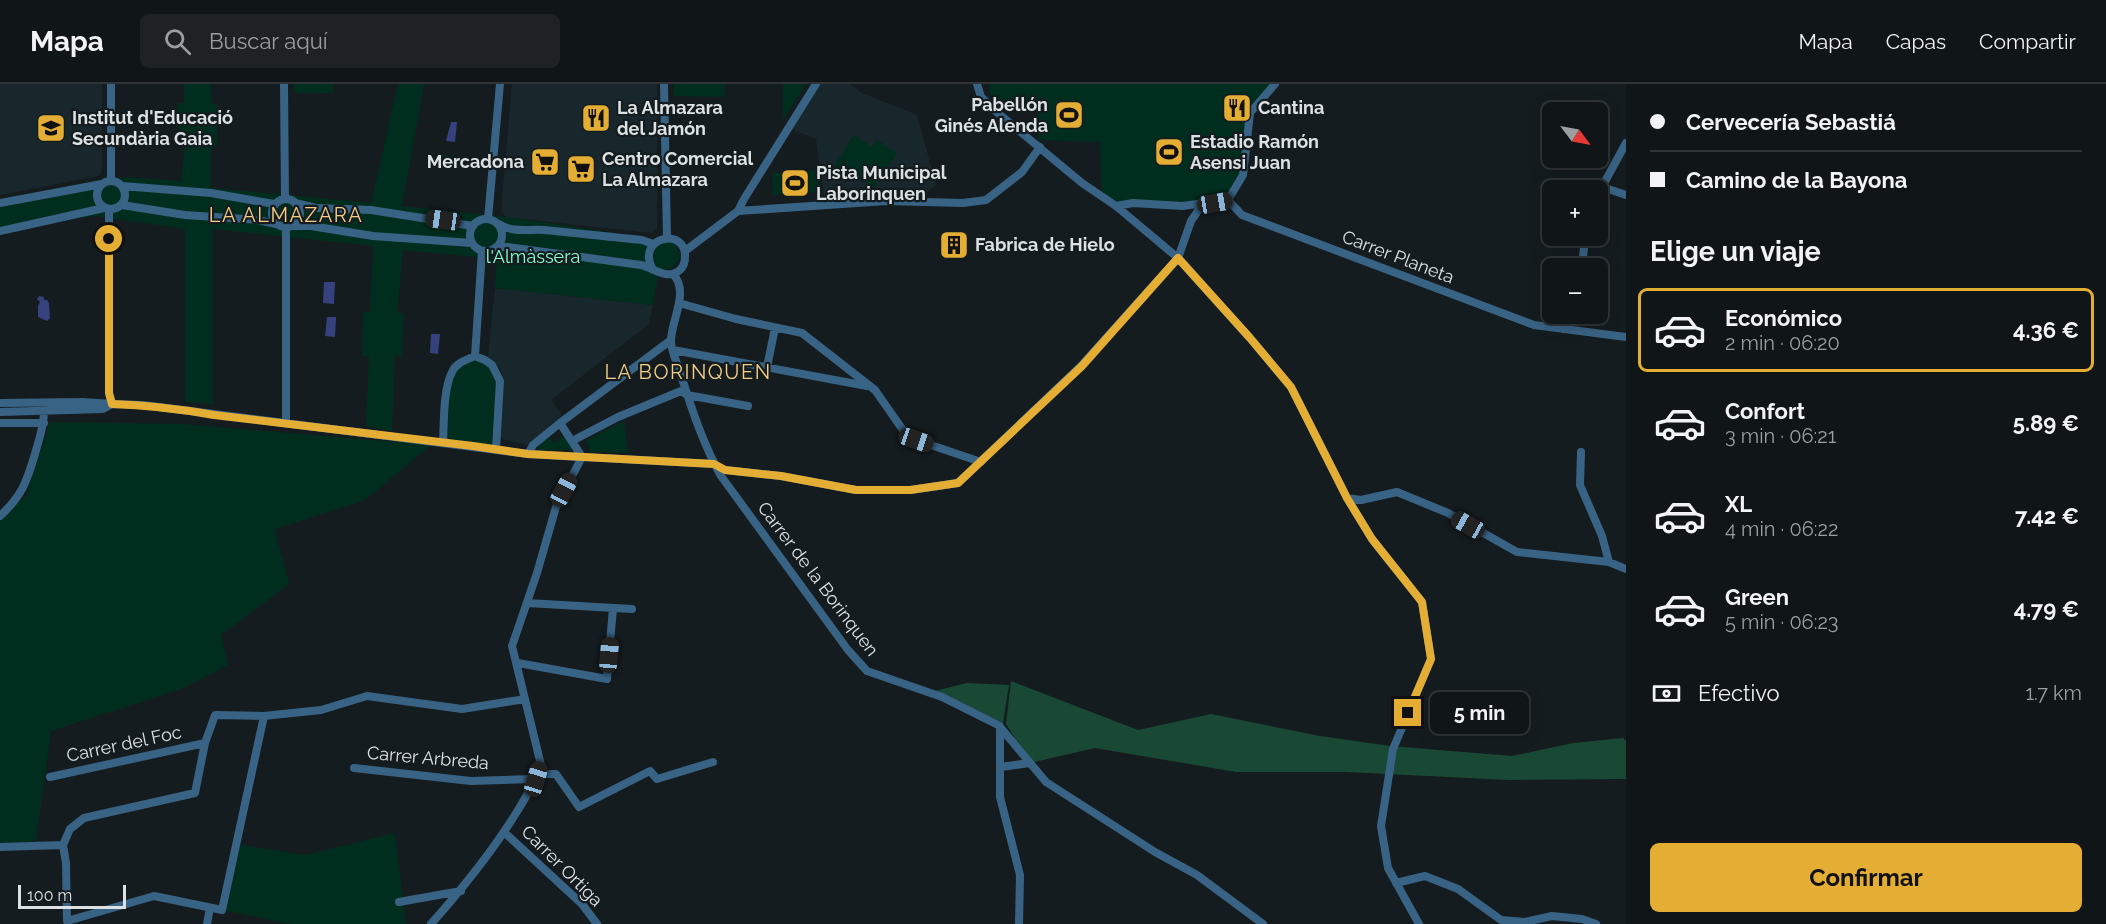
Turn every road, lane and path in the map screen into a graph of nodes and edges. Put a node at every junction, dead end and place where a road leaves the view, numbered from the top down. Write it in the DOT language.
graph roads {
  1 [pos="111,84"];
  2 [pos="284,84"];
  3 [pos="500,84"];
  4 [pos="664,84"];
  5 [pos="816,84"];
  6 [pos="977,84"];
  7 [pos="1275,84"];
  8 [pos="1626,143"];
  9 [pos="1040,147"];
  10 [pos="1606,180"];
  11 [pos="107,182"];
  12 [pos="122,186"];
  13 [pos="1608,189"];
  14 [pos="1626,195"];
  15 [pos="285,199"];
  16 [pos="1228,201"];
  17 [pos="0,203"];
  18 [pos="296,203"];
  19 [pos="274,204"];
  20 [pos="122,205"];
  21 [pos="1202,205"];
  22 [pos="1116,206"];
  23 [pos="107,209"];
  24 [pos="738,211"];
  25 [pos="488,219"];
  26 [pos="276,224"];
  27 [pos="499,224"];
  28 [pos="473,226"];
  29 [pos="290,227"];
  30 [pos="0,231"];
  31 [pos="667,238"];
  32 [pos="472,243"];
  33 [pos="653,244"];
  34 [pos="495,249"];
  35 [pos="482,250"];
  36 [pos="685,251"];
  37 [pos="1178,258"];
  38 [pos="652,268"];
  39 [pos="673,274"];
  40 [pos="679,303"];
  41 [pos="1565,324"];
  42 [pos="775,328"];
  43 [pos="1563,329"];
  44 [pos="1626,337"];
  45 [pos="671,340"];
  46 [pos="673,350"];
  47 [pos="475,356"];
  48 [pos="767,368"];
  49 [pos="868,386"];
  50 [pos="687,395"];
  51 [pos="0,403"];
  52 [pos="112,404"];
  53 [pos="748,406"];
  54 [pos="44,411"];
  55 [pos="0,412"];
  56 [pos="0,423"];
  57 [pos="44,423"];
  58 [pos="286,423"];
  59 [pos="560,423"];
  60 [pos="573,441"];
  61 [pos="443,443"];
  62 [pos="496,449"];
  63 [pos="1581,452"];
  64 [pos="528,454"];
  65 [pos="582,458"];
  66 [pos="981,462"];
  67 [pos="714,464"];
  68 [pos="1347,498"];
  69 [pos="0,516"];
  70 [pos="1609,562"];
  71 [pos="1626,569"];
  72 [pos="527,603"];
  73 [pos="613,608"];
  74 [pos="632,609"];
  75 [pos="518,663"];
  76 [pos="525,699"];
  77 [pos="264,716"];
  78 [pos="1000,726"];
  79 [pos="205,743"];
  80 [pos="713,762"];
  81 [pos="1030,763"];
  82 [pos="1000,767"];
  83 [pos="354,768"];
  84 [pos="50,777"];
  85 [pos="536,779"];
  86 [pos="504,832"];
  87 [pos="63,845"];
  88 [pos="0,847"];
  89 [pos="1396,883"];
  90 [pos="461,891"];
  91 [pos="399,902"];
  92 [pos="210,908"];
  93 [pos="207,924"];
  94 [pos="431,924"];
  95 [pos="597,924"];
  96 [pos="1019,924"];
  97 [pos="1263,924"];
  98 [pos="1419,924"];
  99 [pos="1596,924"];
  1 -- 11 [label="street"];
  2 -- 15 [label="street"];
  3 -- 25 [label="street"];
  4 -- 31 [label="street"];
  5 -- 24 [label="street"];
  6 -- 9 [label="street"];
  7 -- 16 [label="street"];
  8 -- 10 [label="street"];
  9 -- 22 [label="street"];
  9 -- 24 [label="street"];
  11 -- 12 [label="street"];
  11 -- 17 [label="street"];
  11 -- 23 [label="street"];
  12 -- 19 [label="street"];
  12 -- 20 [label="street"];
  13 -- 14 [label="street"];
  15 -- 18 [label="street"];
  15 -- 19 [label="street"];
  16 -- 21 [label="street"];
  16 -- 43 [label="street, Carrer Planeta"];
  18 -- 28 [label="street"];
  18 -- 29 [label="street"];
  19 -- 26 [label="street"];
  20 -- 23 [label="street"];
  20 -- 26 [label="street"];
  21 -- 22 [label="street"];
  21 -- 37 [label="street"];
  22 -- 37 [label="street"];
  23 -- 30 [label="street"];
  23 -- 52 [label="street"];
  24 -- 36 [label="street"];
  25 -- 27 [label="street"];
  25 -- 28 [label="street"];
  26 -- 29 [label="street"];
  27 -- 33 [label="street"];
  27 -- 34 [label="street"];
  28 -- 32 [label="street"];
  29 -- 32 [label="street"];
  29 -- 58 [label="street"];
  31 -- 33 [label="street"];
  31 -- 36 [label="street"];
  32 -- 35 [label="street"];
  33 -- 38 [label="street"];
  34 -- 35 [label="street"];
  34 -- 38 [label="street"];
  35 -- 47 [label="street"];
  36 -- 39 [label="street"];
  37 -- 66 [label="street"];
  37 -- 68 [label="street"];
  38 -- 39 [label="street"];
  39 -- 40 [label="street, Carrer de la Borinquen"];
  40 -- 42 [label="street"];
  40 -- 45 [label="street, Carrer de la Borinquen"];
  41 -- 43 [label="street"];
  42 -- 48 [label="street"];
  42 -- 49 [label="street"];
  43 -- 44 [label="street, Carrer Planeta"];
  45 -- 46 [label="street, Carrer de la Borinquen"];
  45 -- 59 [label="street"];
  46 -- 48 [label="street"];
  46 -- 50 [label="street, Carrer de la Borinquen"];
  47 -- 61 [label="street"];
  47 -- 62 [label="street"];
  48 -- 49 [label="street"];
  49 -- 66 [label="street"];
  50 -- 53 [label="street"];
  50 -- 60 [label="street"];
  50 -- 67 [label="street, Carrer de la Borinquen"];
  51 -- 52 [label="street"];
  52 -- 54 [label="street"];
  52 -- 58 [label="street"];
  54 -- 55 [label="street"];
  54 -- 57 [label="street"];
  56 -- 57 [label="street"];
  57 -- 69 [label="street"];
  58 -- 61 [label="street"];
  59 -- 60 [label="street"];
  59 -- 64 [label="street"];
  60 -- 65 [label="street"];
  61 -- 62 [label="street"];
  62 -- 64 [label="street"];
  63 -- 70 [label="street"];
  64 -- 65 [label="street"];
  65 -- 67 [label="street"];
  65 -- 72 [label="street"];
  66 -- 67 [label="street"];
  67 -- 78 [label="street, Carrer de la Borinquen"];
  68 -- 70 [label="street"];
  68 -- 89 [label="street"];
  70 -- 71 [label="street"];
  72 -- 73 [label="street"];
  72 -- 75 [label="street"];
  73 -- 74 [label="street"];
  73 -- 75 [label="street"];
  75 -- 76 [label="street"];
  76 -- 77 [label="street"];
  76 -- 85 [label="street"];
  77 -- 79 [label="street"];
  77 -- 92 [label="street"];
  78 -- 81 [label="street"];
  78 -- 82 [label="street"];
  79 -- 84 [label="street, Carrer del Foc"];
  79 -- 87 [label="street"];
  80 -- 85 [label="street, Carrer Arbreda"];
  81 -- 82 [label="street"];
  81 -- 97 [label="street"];
  82 -- 96 [label="street"];
  83 -- 85 [label="street, Carrer Arbreda"];
  85 -- 86 [label="street"];
  86 -- 90 [label="street"];
  86 -- 95 [label="street, Carrer Ortiga"];
  87 -- 88 [label="street"];
  87 -- 92 [label="street"];
  89 -- 98 [label="street"];
  89 -- 99 [label="street"];
  90 -- 91 [label="street"];
  90 -- 94 [label="street"];
  92 -- 93 [label="street"];
}
